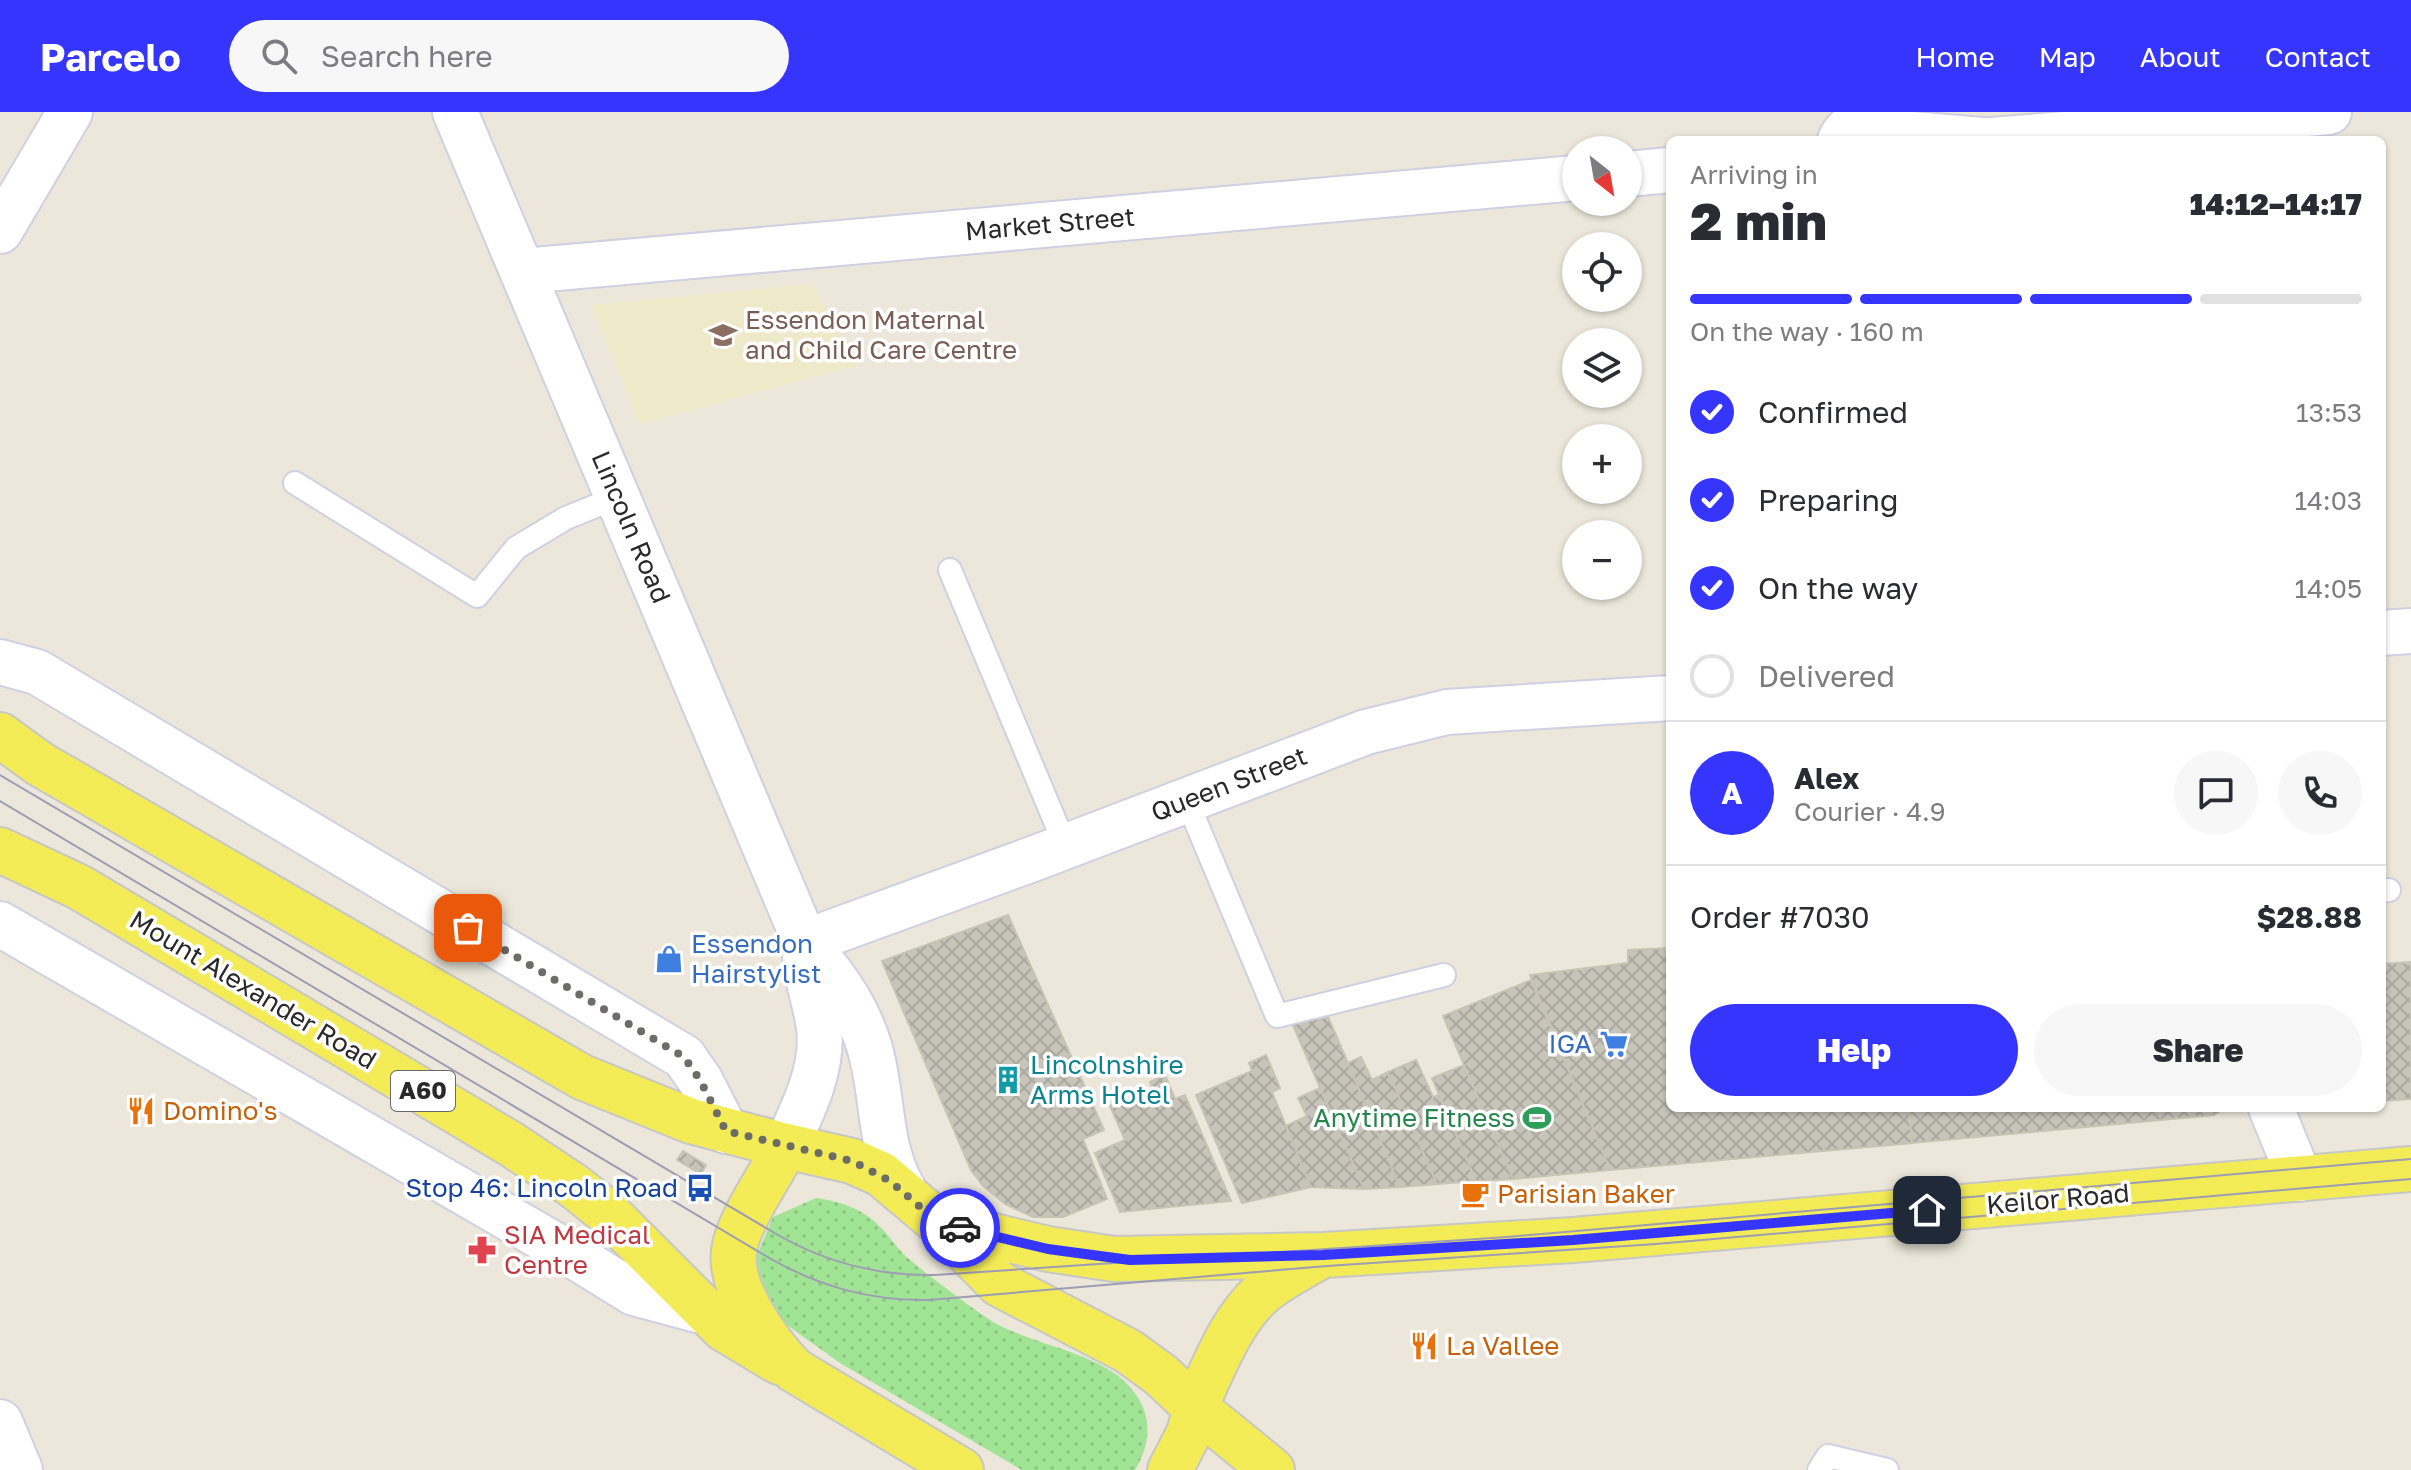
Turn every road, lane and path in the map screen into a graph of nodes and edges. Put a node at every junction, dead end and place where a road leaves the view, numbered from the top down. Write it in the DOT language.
graph roads {
  1 [pos="70,112"];
  2 [pos="455,112"];
  3 [pos="2329,112"];
  4 [pos="1861,129"];
  5 [pos="1938,136"];
  6 [pos="2040,136"];
  7 [pos="1666,170"];
  8 [pos="1642,173"];
  9 [pos="1562,179"];
  10 [pos="3,217"];
  11 [pos="523,271"];
  12 [pos="295,483"];
  13 [pos="618,497"];
  14 [pos="950,570"];
  15 [pos="2411,631"];
  16 [pos="2386,633"];
  17 [pos="0,662"];
  18 [pos="1666,698"];
  19 [pos="0,735"];
  20 [pos="1187,801"];
  21 [pos="1065,845"];
  22 [pos="0,850"];
  23 [pos="0,924"];
  24 [pos="805,942"];
  25 [pos="1444,975"];
  26 [pos="2273,1112"];
  27 [pos="726,1131"];
  28 [pos="786,1146"];
  29 [pos="2411,1169"];
  30 [pos="2300,1179"];
  31 [pos="905,1192"];
  32 [pos="939,1223"];
  33 [pos="1323,1255"];
  34 [pos="705,1312"];
  35 [pos="801,1375"];
  36 [pos="1195,1408"];
  37 [pos="0,1422"];
  38 [pos="20,1470"];
  39 [pos="961,1470"];
  40 [pos="1170,1470"];
  41 [pos="1272,1470"];
  42 [pos="1819,1470"];
  43 [pos="1887,1470"];
  1 -- 10 [label="street"];
  2 -- 11 [label="street, Lincoln Road"];
  3 -- 6 [label="street"];
  4 -- 5 [label="street"];
  7 -- 8 [label="street"];
  9 -- 11 [label="street, Market Street"];
  11 -- 13 [label="street, Lincoln Road"];
  12 -- 13 [label="lane"];
  13 -- 24 [label="street, Lincoln Road"];
  14 -- 21 [label="lane"];
  15 -- 16 [label="street"];
  17 -- 27 [label="street"];
  18 -- 20 [label="street, Queen Street"];
  19 -- 27 [label="main road"];
  20 -- 21 [label="street, Queen Street"];
  20 -- 25 [label="lane"];
  21 -- 24 [label="street, Queen Street"];
  22 -- 34 [label="main road, Mount Alexander Road / A60"];
  23 -- 34 [label="street"];
  24 -- 28 [label="street, Lincoln Road"];
  24 -- 31 [label="street, Lincoln Road"];
  26 -- 30 [label="street"];
  27 -- 28 [label="main road"];
  28 -- 31 [label="main road"];
  28 -- 35 [label="main road"];
  29 -- 30 [label="main road, Keilor Road"];
  30 -- 33 [label="main road, Keilor Road"];
  31 -- 32 [label="main road"];
  32 -- 33 [label="main road, Keilor Road"];
  32 -- 36 [label="main road"];
  33 -- 36 [label="main road, Keilor Road"];
  34 -- 35 [label="main road, Mount Alexander Road / A60"];
  35 -- 39 [label="main road, Mount Alexander Road"];
  36 -- 40 [label="main road, Keilor Road"];
  36 -- 41 [label="main road"];
  37 -- 38 [label="street"];
  42 -- 43 [label="lane"];
}
